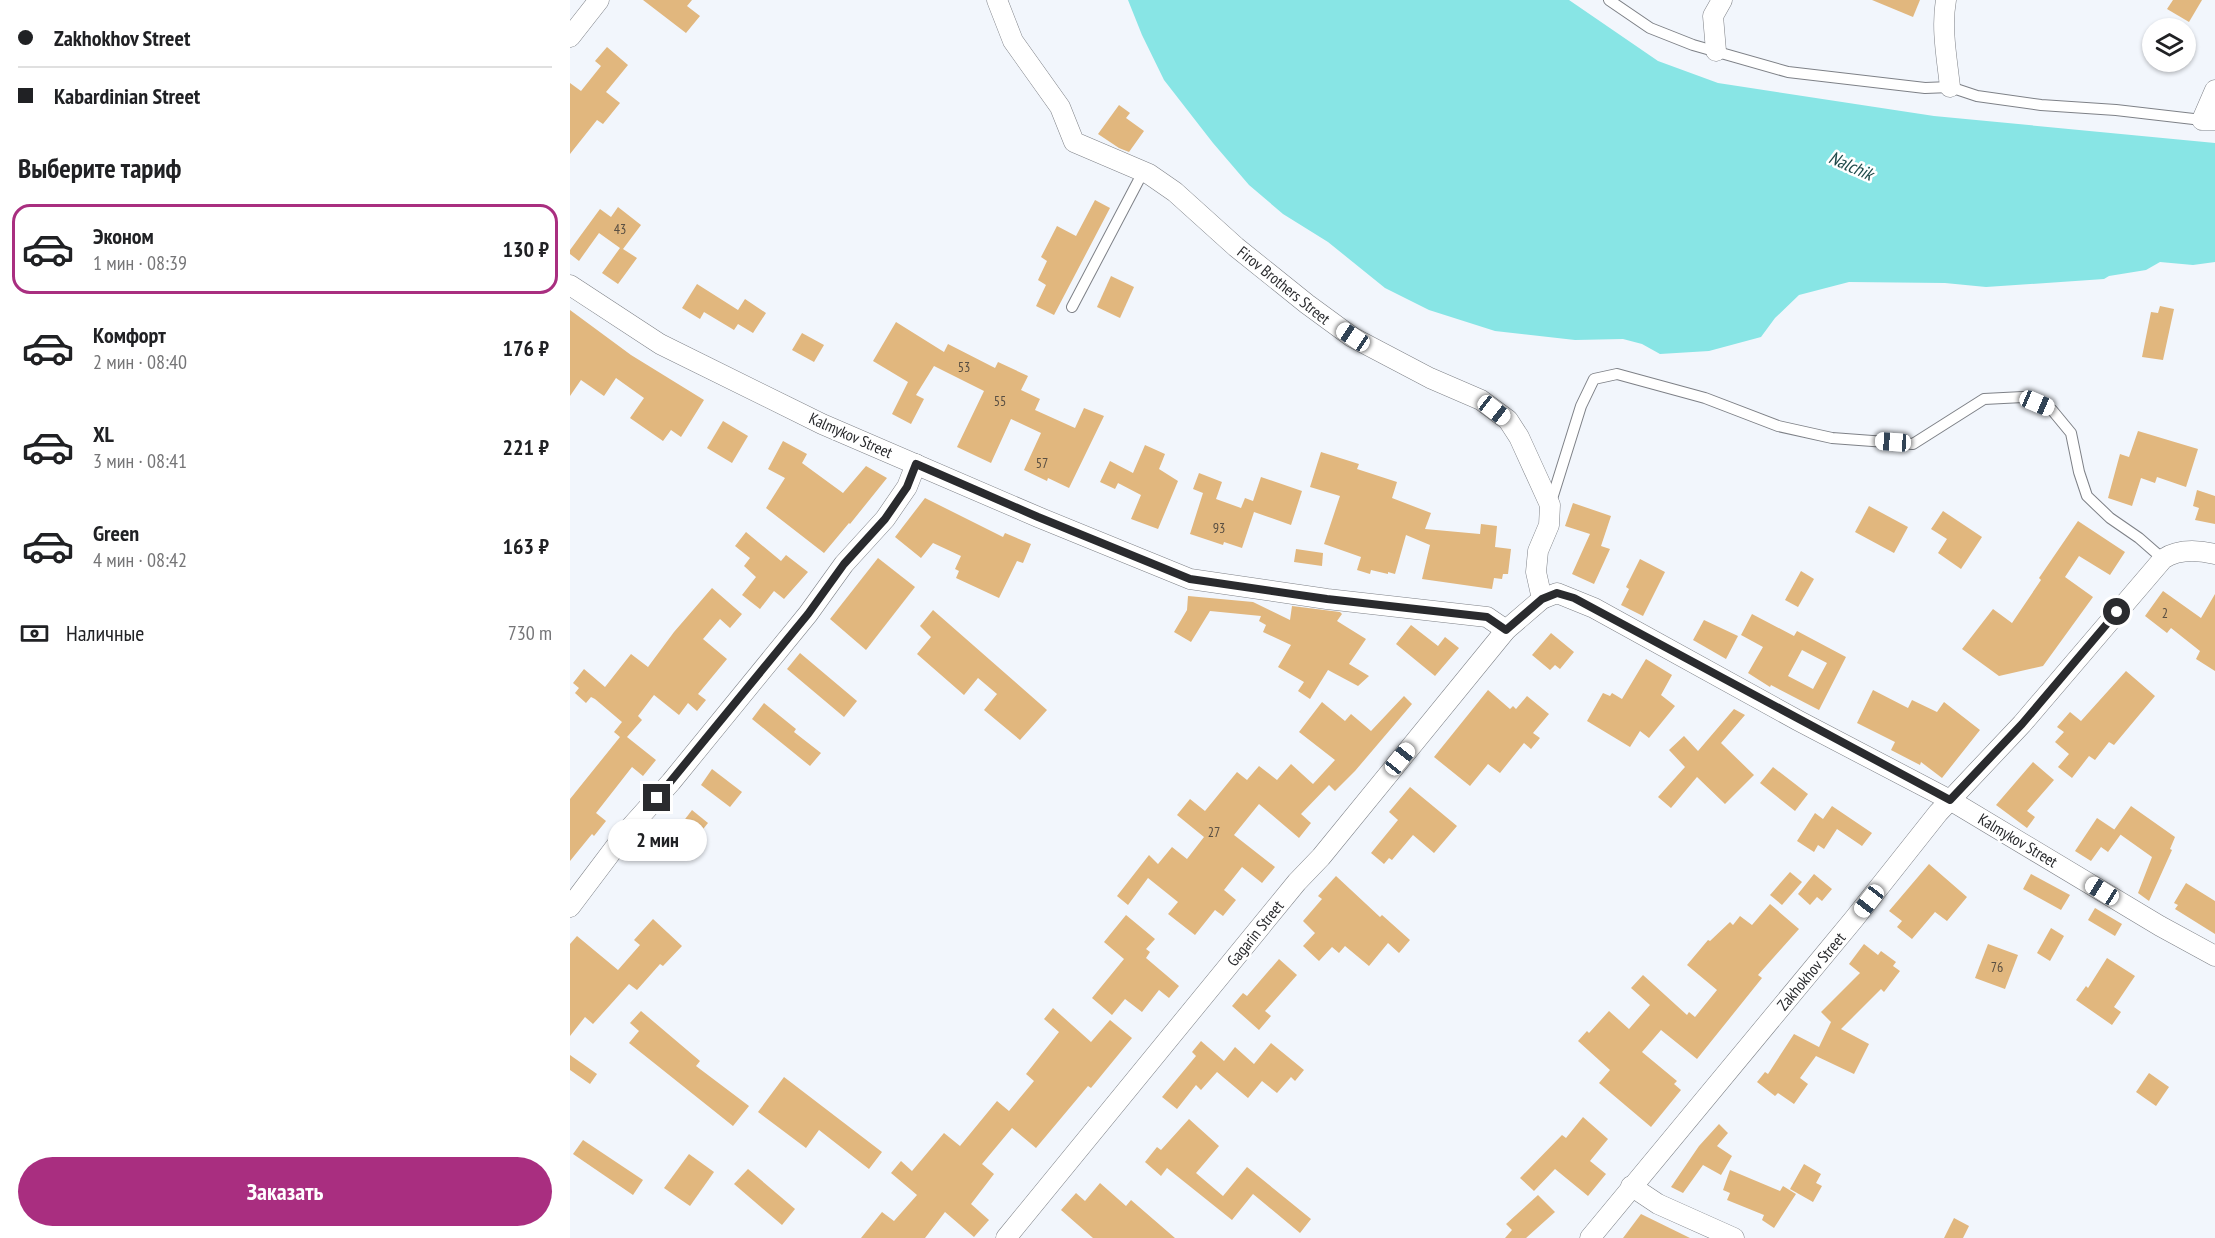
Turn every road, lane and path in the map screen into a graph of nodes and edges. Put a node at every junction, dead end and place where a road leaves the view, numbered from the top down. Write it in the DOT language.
graph roads {
  1 [pos="599,0"];
  2 [pos="997,0"];
  3 [pos="1609,0"];
  4 [pos="1722,0"];
  5 [pos="1946,0"];
  6 [pos="570,37"];
  7 [pos="1716,51"];
  8 [pos="1950,87"];
  9 [pos="2215,90"];
  10 [pos="2208,120"];
  11 [pos="1143,172"];
  12 [pos="570,285"];
  13 [pos="1072,307"];
  14 [pos="916,464"];
  15 [pos="1550,505"];
  16 [pos="2215,554"];
  17 [pos="2163,559"];
  18 [pos="1542,599"];
  19 [pos="1506,630"];
  20 [pos="1950,800"];
  21 [pos="570,907"];
  22 [pos="2215,956"];
  23 [pos="1631,1186"];
  24 [pos="1006,1238"];
  25 [pos="1590,1238"];
  26 [pos="1734,1238"];
  1 -- 6 [label="street"];
  2 -- 11 [label="street, Firov Brothers Street"];
  3 -- 7 [label="lane"];
  4 -- 7 [label="street"];
  5 -- 8 [label="street"];
  7 -- 8 [label="lane"];
  8 -- 10 [label="lane"];
  9 -- 10 [label="street"];
  11 -- 13 [label="lane"];
  11 -- 15 [label="street, Firov Brothers Street"];
  12 -- 14 [label="street, Kalmykov Street"];
  14 -- 19 [label="street, Kalmykov Street"];
  14 -- 21 [label="street"];
  15 -- 17 [label="lane"];
  15 -- 18 [label="street"];
  16 -- 17 [label="street, Zakhokhov Street"];
  17 -- 20 [label="street, Zakhokhov Street"];
  18 -- 19 [label="street"];
  18 -- 20 [label="street, Kalmykov Street"];
  19 -- 24 [label="street, Gagarin Street"];
  20 -- 22 [label="street, Kalmykov Street"];
  20 -- 23 [label="street, Zakhokhov Street"];
  23 -- 25 [label="street, Zakhokhov Street"];
  23 -- 26 [label="street"];
}
